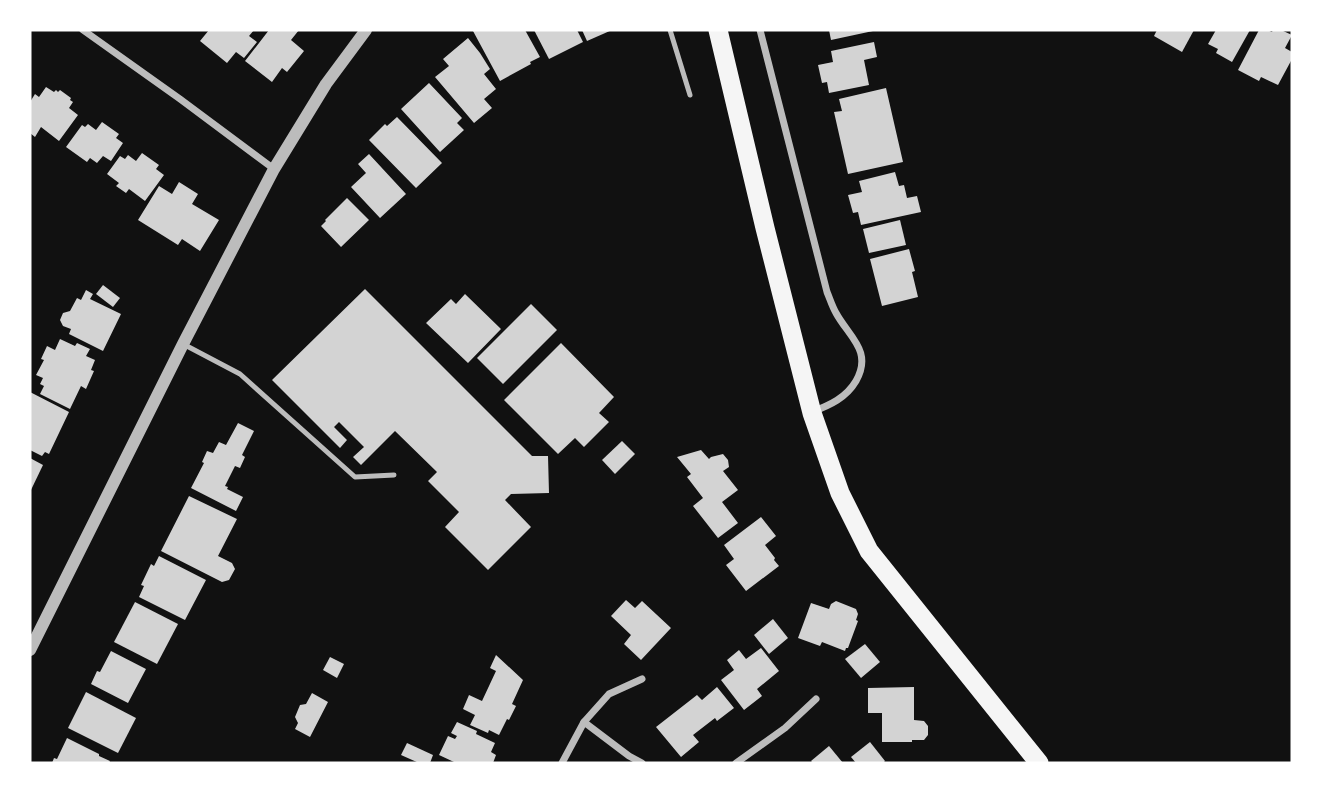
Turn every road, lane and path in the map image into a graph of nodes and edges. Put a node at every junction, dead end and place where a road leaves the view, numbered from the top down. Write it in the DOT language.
graph roads {
  1 [pos="83,30"];
  2 [pos="366,30"];
  3 [pos="670,30"];
  4 [pos="718,30"];
  5 [pos="760,30"];
  6 [pos="690,95"];
  7 [pos="274,169"];
  8 [pos="183,344"];
  9 [pos="812,413"];
  10 [pos="394,475"];
  11 [pos="30,650"];
  12 [pos="642,679"];
  13 [pos="817,699"];
  14 [pos="584,722"];
  15 [pos="562,763"];
  16 [pos="642,763"];
  17 [pos="736,763"];
  18 [pos="1039,763"];
  1 -- 7 [label="street"];
  2 -- 7 [label="street"];
  3 -- 6 [label="lane"];
  4 -- 9 [label="highway"];
  5 -- 9 [label="street"];
  7 -- 8 [label="street"];
  8 -- 10 [label="lane"];
  8 -- 11 [label="street"];
  9 -- 18 [label="highway"];
  12 -- 14 [label="street"];
  13 -- 17 [label="street"];
  14 -- 15 [label="street"];
  14 -- 16 [label="street"];
}
